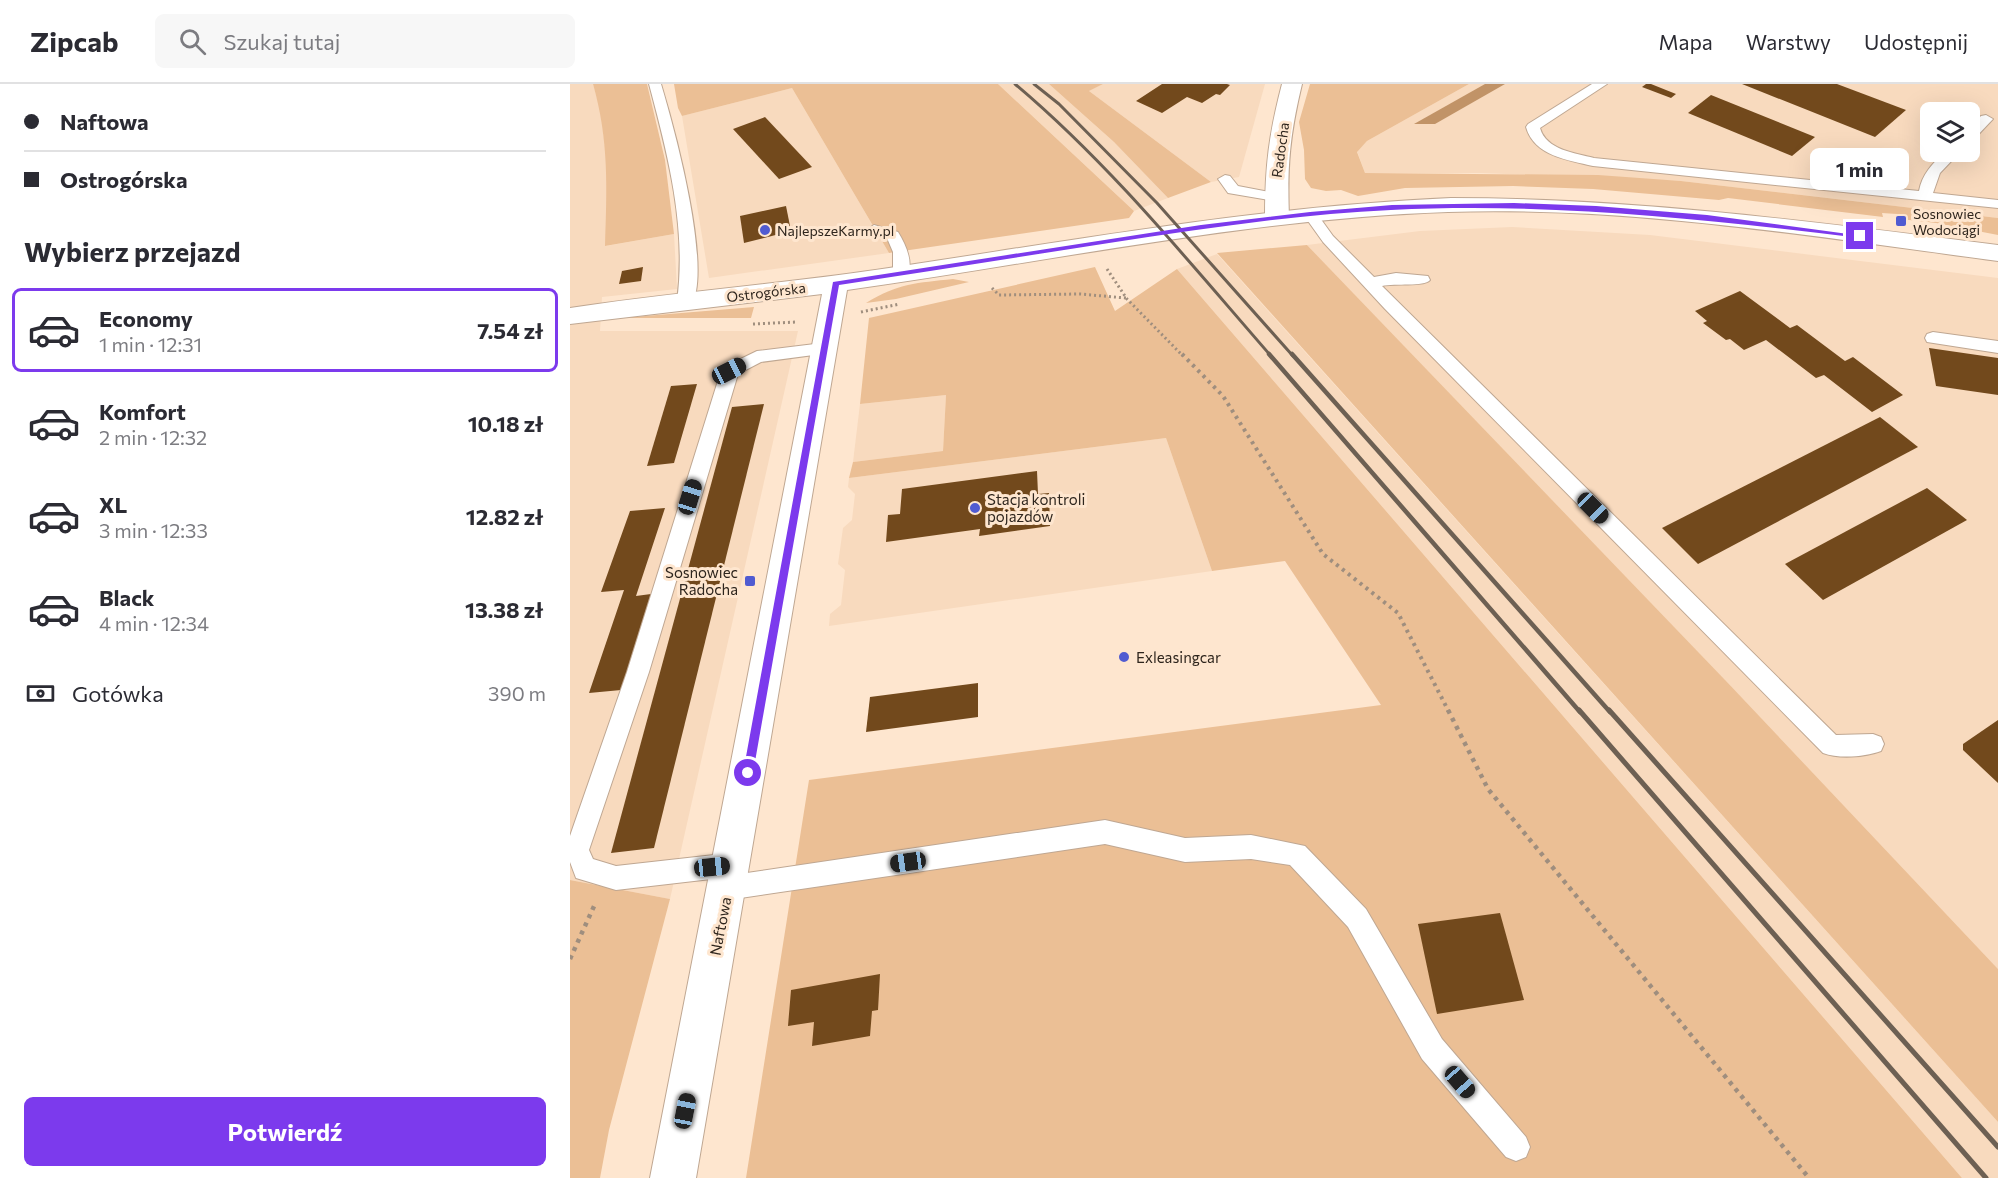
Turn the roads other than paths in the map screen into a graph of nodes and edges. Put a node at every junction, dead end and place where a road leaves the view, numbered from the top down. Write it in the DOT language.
graph roads {
  1 [pos="655,84"];
  2 [pos="1292,84"];
  3 [pos="1601,84"];
  4 [pos="1986,118"];
  5 [pos="1980,124"];
  6 [pos="1943,162"];
  7 [pos="1225,179"];
  8 [pos="1926,196"];
  9 [pos="1998,204"];
  10 [pos="1276,207"];
  11 [pos="1310,214"];
  12 [pos="874,230"];
  13 [pos="1998,253"];
  14 [pos="901,273"];
  15 [pos="1422,280"];
  16 [pos="1371,283"];
  17 [pos="836,284"];
  18 [pos="685,302"];
  19 [pos="570,316"];
  20 [pos="1933,338"];
  21 [pos="1998,347"];
  22 [pos="824,349"];
  23 [pos="1873,744"];
  24 [pos="729,877"];
  25 [pos="1516,1147"];
  26 [pos="673,1178"];
  1 -- 18 [label="lane"];
  2 -- 10 [label="street, Radocha"];
  3 -- 8 [label="lane"];
  4 -- 5 [label="lane"];
  6 -- 8 [label="lane"];
  7 -- 10 [label="lane"];
  8 -- 9 [label="lane"];
  10 -- 11 [label="street, Ostrogórska"];
  10 -- 14 [label="street, Ostrogórska"];
  11 -- 13 [label="street, Ostrogórska"];
  11 -- 16 [label="lane"];
  12 -- 14 [label="lane"];
  14 -- 17 [label="street, Ostrogórska"];
  15 -- 16 [label="lane"];
  16 -- 23 [label="lane"];
  17 -- 18 [label="street, Ostrogórska"];
  17 -- 22 [label="street, Naftowa"];
  18 -- 19 [label="street, Ostrogórska"];
  20 -- 21 [label="lane"];
  22 -- 24 [label="street, Naftowa"];
  22 -- 24 [label="lane"];
  24 -- 25 [label="lane"];
  24 -- 26 [label="street, Naftowa"];
}
